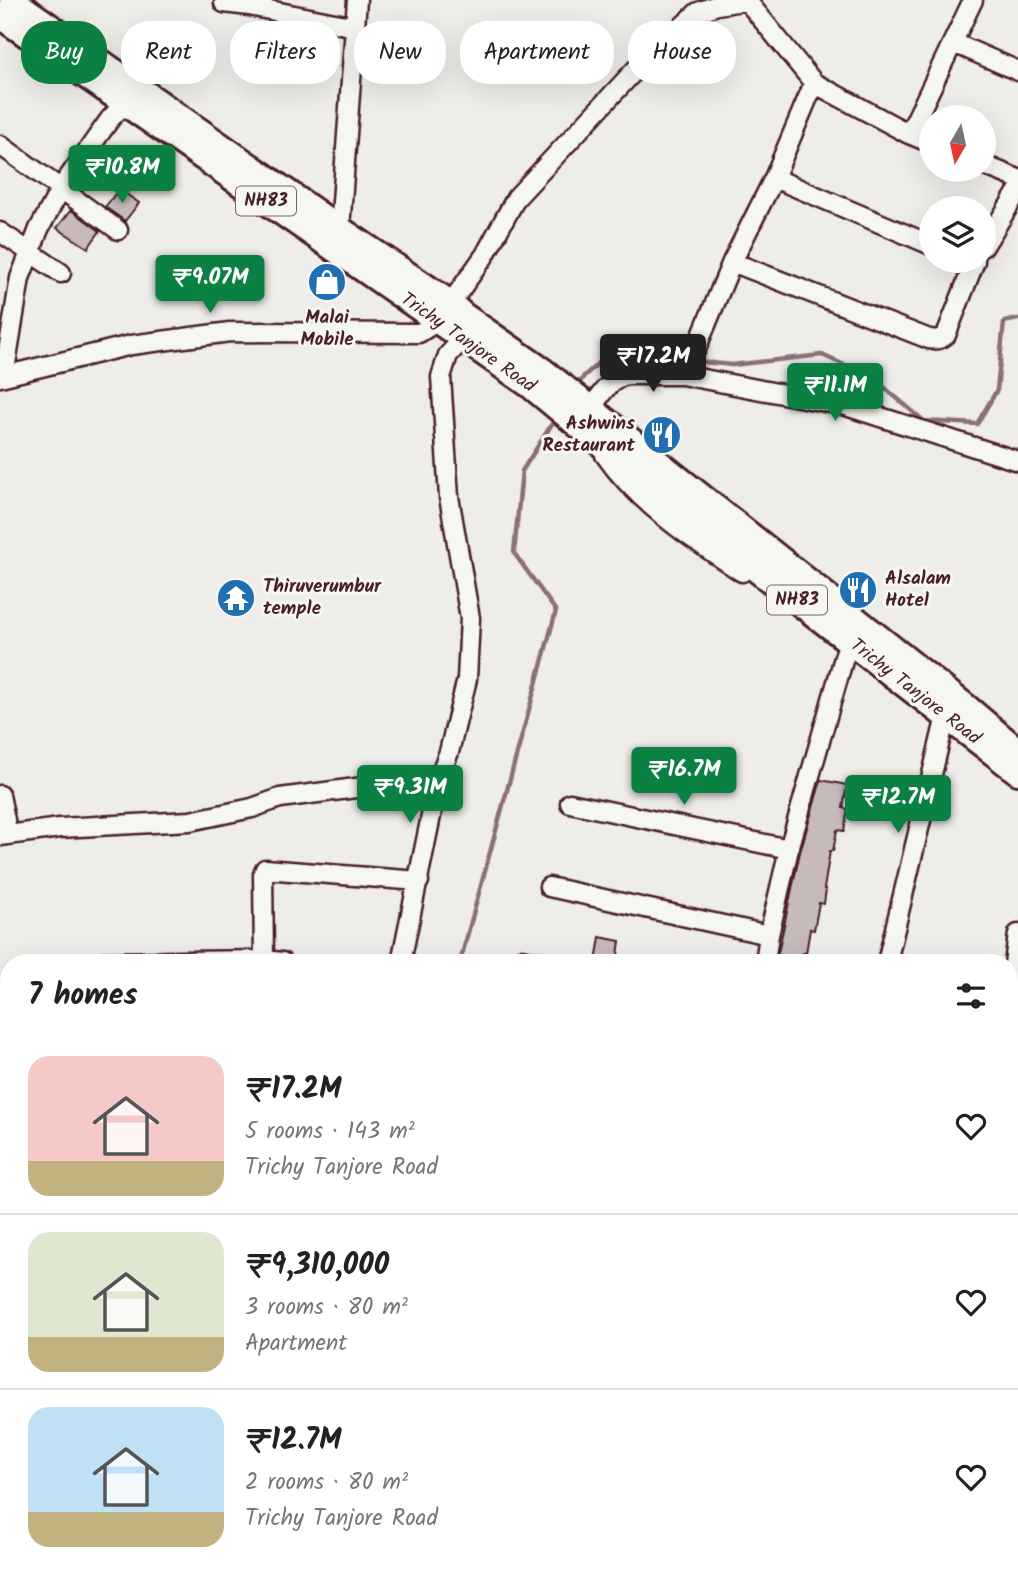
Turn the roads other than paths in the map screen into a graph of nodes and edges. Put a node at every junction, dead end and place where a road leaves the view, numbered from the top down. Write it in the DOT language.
graph roads {
  1 [pos="12,0"];
  2 [pos="357,0"];
  3 [pos="748,0"];
  4 [pos="973,0"];
  5 [pos="224,3"];
  6 [pos="0,16"];
  7 [pos="355,21"];
  8 [pos="354,27"];
  9 [pos="354,41"];
  10 [pos="954,43"];
  11 [pos="1018,71"];
  12 [pos="814,83"];
  13 [pos="125,103"];
  14 [pos="909,134"];
  15 [pos="919,138"];
  16 [pos="0,145"];
  17 [pos="996,170"];
  18 [pos="774,178"];
  19 [pos="1018,179"];
  20 [pos="61,188"];
  21 [pos="1018,191"];
  22 [pos="996,227"];
  23 [pos="341,229"];
  24 [pos="118,230"];
  25 [pos="0,232"];
  26 [pos="919,240"];
  27 [pos="29,253"];
  28 [pos="732,262"];
  29 [pos="61,273"];
  30 [pos="968,273"];
  31 [pos="444,312"];
  32 [pos="463,339"];
  33 [pos="684,371"];
  34 [pos="2,377"];
  35 [pos="536,378"];
  36 [pos="587,419"];
  37 [pos="1018,461"];
  38 [pos="849,640"];
  39 [pos="946,716"];
  40 [pos="1018,751"];
  41 [pos="1018,772"];
  42 [pos="439,777"];
  43 [pos="0,795"];
  44 [pos="570,803"];
  45 [pos="4,835"];
  46 [pos="789,849"];
  47 [pos="419,881"];
  48 [pos="549,887"];
  49 [pos="1018,934"];
  50 [pos="769,935"];
  51 [pos="272,954"];
  52 [pos="403,954"];
  53 [pos="766,954"];
  54 [pos="889,954"];
  55 [pos="1015,954"];
  1 -- 23 [label="highway, Trichy Tanjore Road / NH83"];
  2 -- 7 [label="street"];
  3 -- 12 [label="street"];
  3 -- 31 [label="street"];
  4 -- 10 [label="street"];
  5 -- 8 [label="street"];
  6 -- 13 [label="highway, Trichy Tanjore Road / NH83"];
  9 -- 23 [label="street"];
  10 -- 11 [label="street"];
  10 -- 14 [label="street"];
  12 -- 14 [label="street"];
  12 -- 18 [label="street"];
  13 -- 20 [label="street"];
  13 -- 31 [label="highway, Trichy Tanjore Road / NH83"];
  14 -- 15 [label="street"];
  16 -- 20 [label="street"];
  17 -- 19 [label="street"];
  18 -- 26 [label="street"];
  18 -- 28 [label="street"];
  20 -- 24 [label="street"];
  20 -- 27 [label="street"];
  21 -- 22 [label="street"];
  23 -- 31 [label="highway, Trichy Tanjore Road / NH83"];
  25 -- 27 [label="street"];
  27 -- 29 [label="street"];
  27 -- 34 [label="street"];
  28 -- 30 [label="street"];
  28 -- 33 [label="street"];
  31 -- 32 [label="highway, Trichy Tanjore Road / NH83"];
  31 -- 34 [label="street"];
  31 -- 35 [label="highway, Trichy Tanjore Road / NH83"];
  32 -- 35 [label="highway, Trichy Tanjore Road / NH83"];
  32 -- 42 [label="street"];
  33 -- 36 [label="street"];
  33 -- 37 [label="street"];
  35 -- 36 [label="highway, Trichy Tanjore Road / NH83"];
  36 -- 38 [label="highway, Trichy Tanjore Road / NH83"];
  36 -- 40 [label="highway, Trichy Tanjore Road / NH83"];
  38 -- 39 [label="highway, Trichy Tanjore Road / NH83"];
  38 -- 46 [label="street"];
  39 -- 41 [label="highway, Trichy Tanjore Road / NH83"];
  39 -- 54 [label="street"];
  42 -- 45 [label="street"];
  42 -- 47 [label="street"];
  43 -- 45 [label="street"];
  44 -- 46 [label="street"];
  46 -- 50 [label="street"];
  47 -- 51 [label="street"];
  47 -- 52 [label="street"];
  48 -- 50 [label="street"];
  49 -- 55 [label="street"];
  50 -- 53 [label="street"];
}
